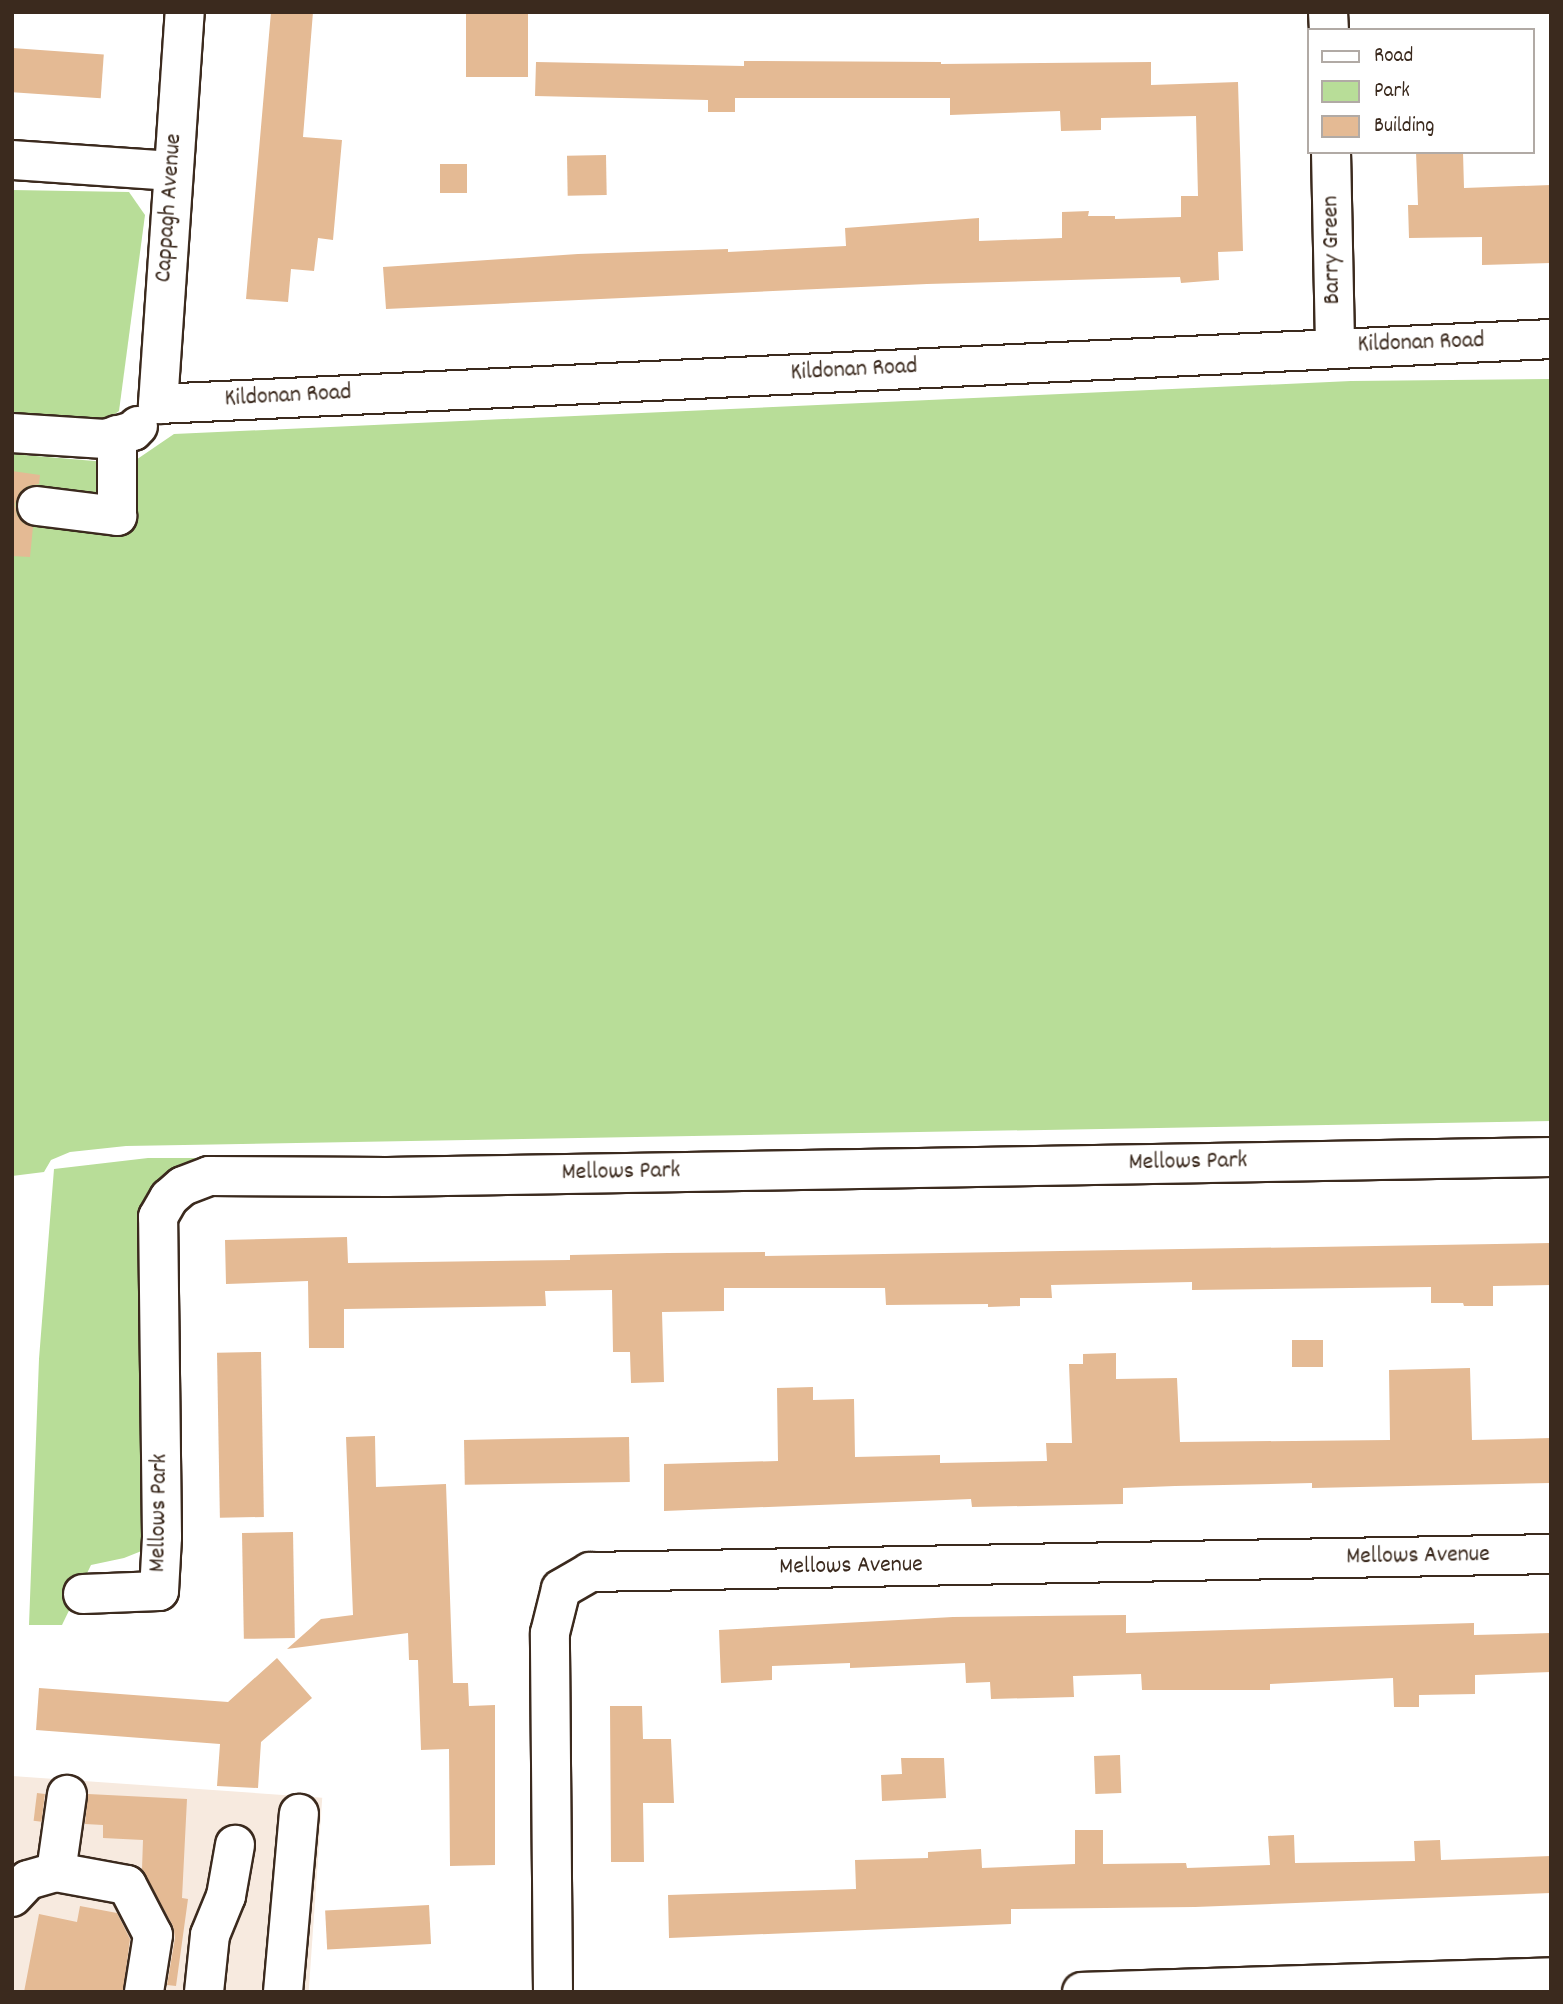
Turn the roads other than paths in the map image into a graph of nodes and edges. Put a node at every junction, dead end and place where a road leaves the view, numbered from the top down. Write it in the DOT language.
graph roads {
  1 [pos="185,12"];
  2 [pos="1331,154"];
  3 [pos="12,160"];
  4 [pos="172,171"];
  5 [pos="1551,339"];
  6 [pos="1335,348"];
  7 [pos="158,404"];
  8 [pos="12,433"];
  9 [pos="117,435"];
  10 [pos="37,506"];
  11 [pos="1551,1157"];
  12 [pos="1551,1554"];
  13 [pos="83,1594"];
  14 [pos="67,1795"];
  15 [pos="299,1814"];
  16 [pos="235,1845"];
  17 [pos="56,1872"];
  18 [pos="12,1897"];
  19 [pos="1551,1977"];
  20 [pos="144,1992"];
  21 [pos="204,1992"];
  22 [pos="283,1992"];
  23 [pos="553,1992"];
  24 [pos="1082,1992"];
  1 -- 4 [label="street, Cappagh Avenue"];
  2 -- 6 [label="street, Barry Green"];
  3 -- 4 [label="street"];
  4 -- 7 [label="street, Cappagh Avenue"];
  5 -- 6 [label="street, Kildonan Road"];
  6 -- 7 [label="street, Kildonan Road"];
  7 -- 9 [label="street"];
  8 -- 9 [label="street"];
  9 -- 10 [label="street"];
  11 -- 13 [label="street, Mellows Park"];
  12 -- 23 [label="street, Mellows Avenue"];
  14 -- 17 [label="street"];
  15 -- 22 [label="street"];
  16 -- 21 [label="street"];
  17 -- 18 [label="street"];
  17 -- 20 [label="street"];
  19 -- 24 [label="street"];
}
